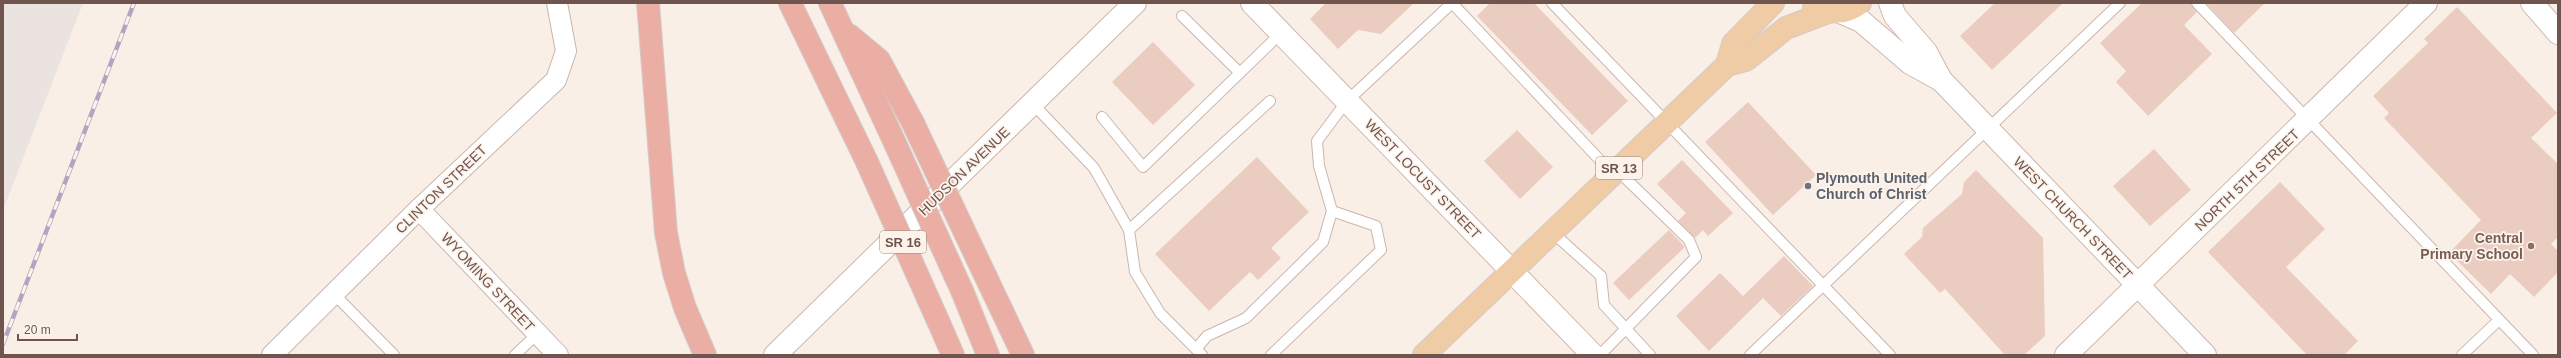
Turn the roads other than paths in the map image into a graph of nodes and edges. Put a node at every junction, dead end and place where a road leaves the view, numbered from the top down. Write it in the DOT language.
graph roads {
  1 [pos="557,3"];
  2 [pos="648,3"];
  3 [pos="790,3"];
  4 [pos="830,3"];
  5 [pos="1135,3"];
  6 [pos="1252,3"];
  7 [pos="1452,3"];
  8 [pos="1552,3"];
  9 [pos="1773,3"];
  10 [pos="1808,3"];
  11 [pos="1860,3"];
  12 [pos="1890,3"];
  13 [pos="2120,3"];
  14 [pos="2197,3"];
  15 [pos="2426,3"];
  16 [pos="2532,3"];
  17 [pos="1834,12"];
  18 [pos="1182,16"];
  19 [pos="844,31"];
  20 [pos="1281,33"];
  21 [pos="2558,33"];
  22 [pos="1727,65"];
  23 [pos="1240,73"];
  24 [pos="1941,80"];
  25 [pos="1270,101"];
  26 [pos="1347,101"];
  27 [pos="1033,104"];
  28 [pos="1102,117"];
  29 [pos="2308,120"];
  30 [pos="1666,122"];
  31 [pos="1988,128"];
  32 [pos="1615,172"];
  33 [pos="419,209"];
  34 [pos="1332,211"];
  35 [pos="1129,230"];
  36 [pos="1552,232"];
  37 [pos="1512,271"];
  38 [pos="1822,284"];
  39 [pos="2138,286"];
  40 [pos="334,294"];
  41 [pos="2498,320"];
  42 [pos="1625,329"];
  43 [pos="537,334"];
  44 [pos="1199,352"];
  45 [pos="272,355"];
  46 [pos="394,355"];
  47 [pos="515,355"];
  48 [pos="558,355"];
  49 [pos="705,355"];
  50 [pos="775,355"];
  51 [pos="953,355"];
  52 [pos="988,355"];
  53 [pos="1023,355"];
  54 [pos="1271,355"];
  55 [pos="1424,355"];
  56 [pos="1594,355"];
  57 [pos="1600,355"];
  58 [pos="1650,355"];
  59 [pos="1750,355"];
  60 [pos="1890,355"];
  61 [pos="2066,355"];
  62 [pos="2205,355"];
  63 [pos="2462,355"];
  64 [pos="2532,355"];
  1 -- 33 [label="street, CLINTON STREET"];
  2 -- 49 [label="highway"];
  3 -- 51 [label="highway, SR 16, bridge"];
  4 -- 19 [label="highway, SR 16"];
  5 -- 27 [label="street, HUDSON AVENUE"];
  6 -- 20 [label="street, WEST LOCUST STREET"];
  7 -- 26 [label="lane"];
  7 -- 32 [label="lane"];
  8 -- 30 [label="lane"];
  9 -- 22 [label="main road"];
  10 -- 17 [label="main road"];
  11 -- 17 [label="main road"];
  12 -- 24 [label="street, WEST CHURCH STREET"];
  13 -- 31 [label="lane"];
  14 -- 29 [label="lane"];
  15 -- 29 [label="street, NORTH 5TH STREET"];
  16 -- 21 [label="street"];
  17 -- 22 [label="main road, SR 13"];
  17 -- 24 [label="street, WEST CHURCH STREET"];
  18 -- 23 [label="lane"];
  19 -- 52 [label="highway, SR 16, bridge"];
  19 -- 53 [label="highway, bridge"];
  20 -- 23 [label="lane"];
  20 -- 26 [label="street, WEST LOCUST STREET"];
  22 -- 30 [label="main road, SR 13"];
  23 -- 28 [label="lane"];
  24 -- 31 [label="street, WEST CHURCH STREET"];
  25 -- 35 [label="lane"];
  26 -- 34 [label="lane"];
  26 -- 37 [label="street, WEST LOCUST STREET"];
  27 -- 35 [label="lane"];
  27 -- 50 [label="street, HUDSON AVENUE"];
  29 -- 39 [label="street, NORTH 5TH STREET"];
  29 -- 41 [label="lane"];
  30 -- 32 [label="main road, SR 13"];
  30 -- 38 [label="lane"];
  31 -- 38 [label="lane"];
  31 -- 39 [label="street, WEST CHURCH STREET"];
  32 -- 36 [label="main road, SR 13"];
  32 -- 42 [label="lane"];
  33 -- 40 [label="street, CLINTON STREET"];
  33 -- 43 [label="street, WYOMING STREET"];
  34 -- 44 [label="lane"];
  34 -- 54 [label="lane"];
  35 -- 44 [label="lane"];
  36 -- 37 [label="main road, SR 13"];
  36 -- 42 [label="lane"];
  37 -- 55 [label="main road, SR 13"];
  37 -- 56 [label="street, WEST LOCUST STREET"];
  38 -- 59 [label="lane"];
  38 -- 60 [label="lane"];
  39 -- 61 [label="street, NORTH 5TH STREET"];
  39 -- 62 [label="street, WEST CHURCH STREET"];
  40 -- 45 [label="street, CLINTON STREET"];
  40 -- 46 [label="lane"];
  41 -- 63 [label="lane"];
  41 -- 64 [label="lane"];
  42 -- 57 [label="lane"];
  42 -- 58 [label="lane"];
  43 -- 47 [label="lane"];
  43 -- 48 [label="street, WYOMING STREET"];
}
